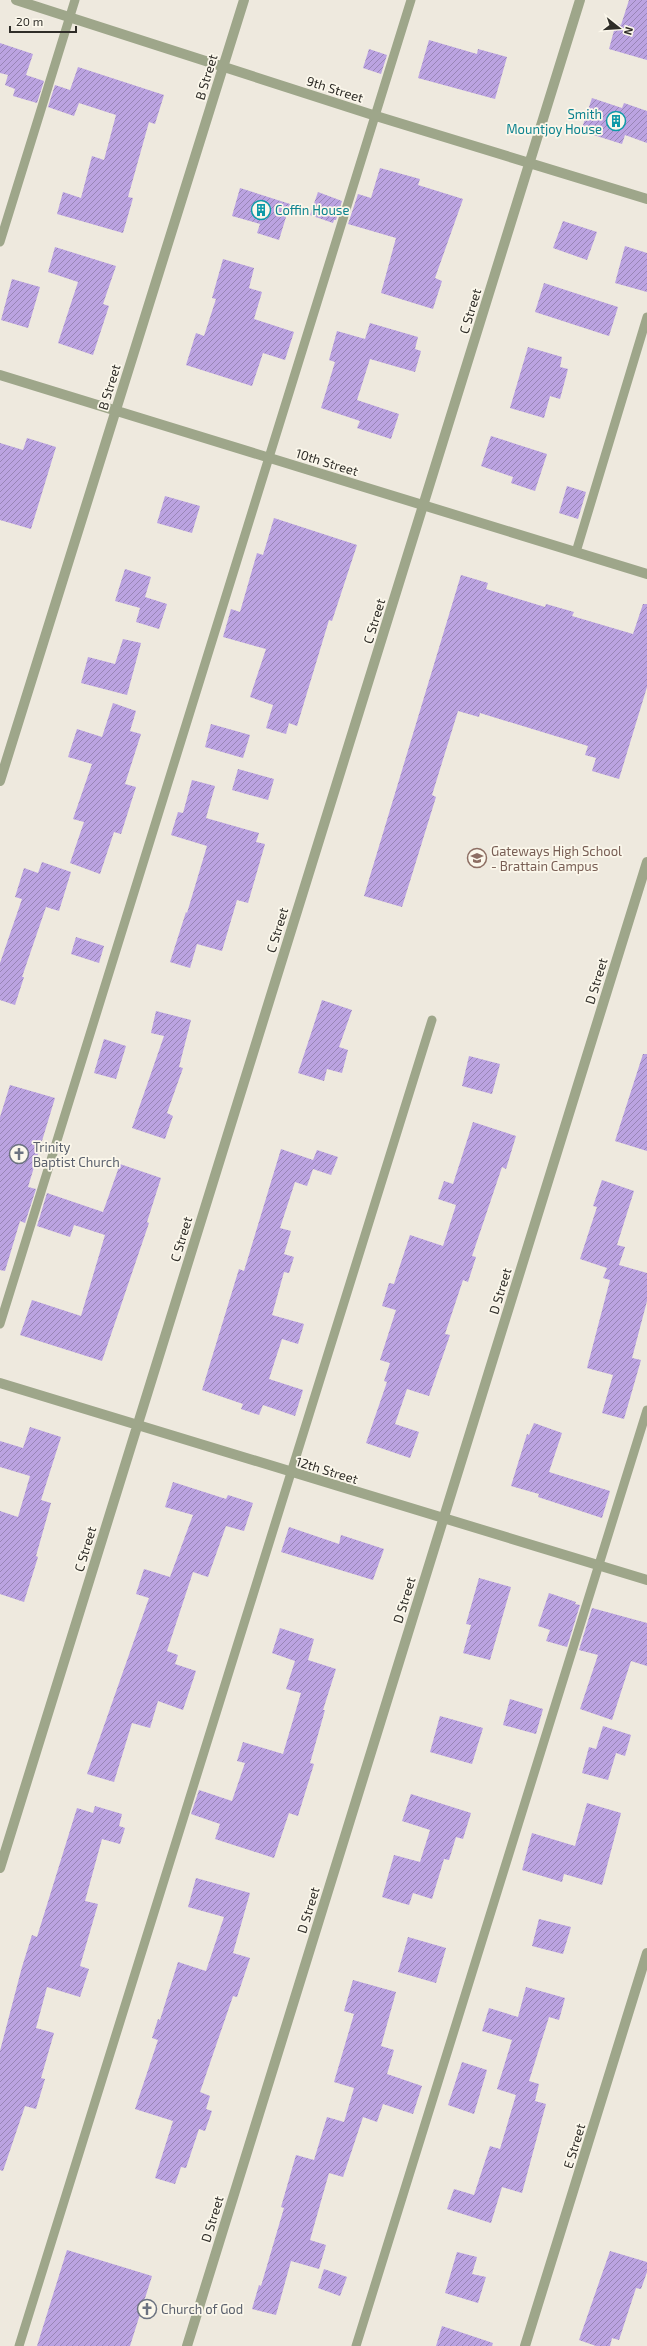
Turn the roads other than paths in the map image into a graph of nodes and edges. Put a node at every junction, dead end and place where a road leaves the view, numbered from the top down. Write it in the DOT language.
graph roads {
  1 [pos="16,0"];
  2 [pos="75,0"];
  3 [pos="244,0"];
  4 [pos="411,0"];
  5 [pos="580,0"];
  6 [pos="70,18"];
  7 [pos="223,66"];
  8 [pos="376,116"];
  9 [pos="529,163"];
  10 [pos="647,200"];
  11 [pos="0,242"];
  12 [pos="647,317"];
  13 [pos="0,375"];
  14 [pos="115,410"];
  15 [pos="270,458"];
  16 [pos="424,505"];
  17 [pos="576,552"];
  18 [pos="647,574"];
  19 [pos="0,781"];
  20 [pos="647,862"];
  21 [pos="432,1020"];
  22 [pos="0,1324"];
  23 [pos="0,1383"];
  24 [pos="647,1410"];
  25 [pos="137,1426"];
  26 [pos="291,1473"];
  27 [pos="443,1519"];
  28 [pos="599,1565"];
  29 [pos="647,1580"];
  30 [pos="0,1868"];
  31 [pos="647,1953"];
  32 [pos="19,2346"];
  33 [pos="187,2346"];
  34 [pos="356,2346"];
  35 [pos="525,2346"];
  1 -- 6 [label="street, 9th Street"];
  2 -- 6 [label="lane"];
  3 -- 7 [label="street, B Street"];
  4 -- 8 [label="lane"];
  5 -- 9 [label="street, C Street"];
  6 -- 7 [label="street, 9th Street"];
  6 -- 11 [label="lane"];
  7 -- 8 [label="street, 9th Street"];
  7 -- 14 [label="street, B Street"];
  8 -- 9 [label="street, 9th Street"];
  8 -- 15 [label="lane"];
  9 -- 10 [label="street, 9th Street"];
  9 -- 16 [label="street, C Street"];
  12 -- 17 [label="lane"];
  13 -- 14 [label="street, 10th Street"];
  14 -- 15 [label="street, 10th Street"];
  14 -- 19 [label="street, B Street"];
  15 -- 16 [label="street, 10th Street"];
  15 -- 22 [label="lane"];
  16 -- 17 [label="street, 10th Street"];
  16 -- 25 [label="street, C Street"];
  17 -- 18 [label="street, 10th Street"];
  20 -- 27 [label="street, D Street"];
  21 -- 26 [label="lane"];
  23 -- 25 [label="street, 12th Street"];
  24 -- 28 [label="lane"];
  25 -- 26 [label="street, 12th Street"];
  25 -- 30 [label="street, C Street"];
  26 -- 27 [label="street, 12th Street"];
  26 -- 32 [label="lane"];
  27 -- 28 [label="street, 12th Street"];
  27 -- 33 [label="street, D Street"];
  28 -- 29 [label="street, 12th Street"];
  28 -- 34 [label="lane"];
  31 -- 35 [label="street, E Street"];
}
